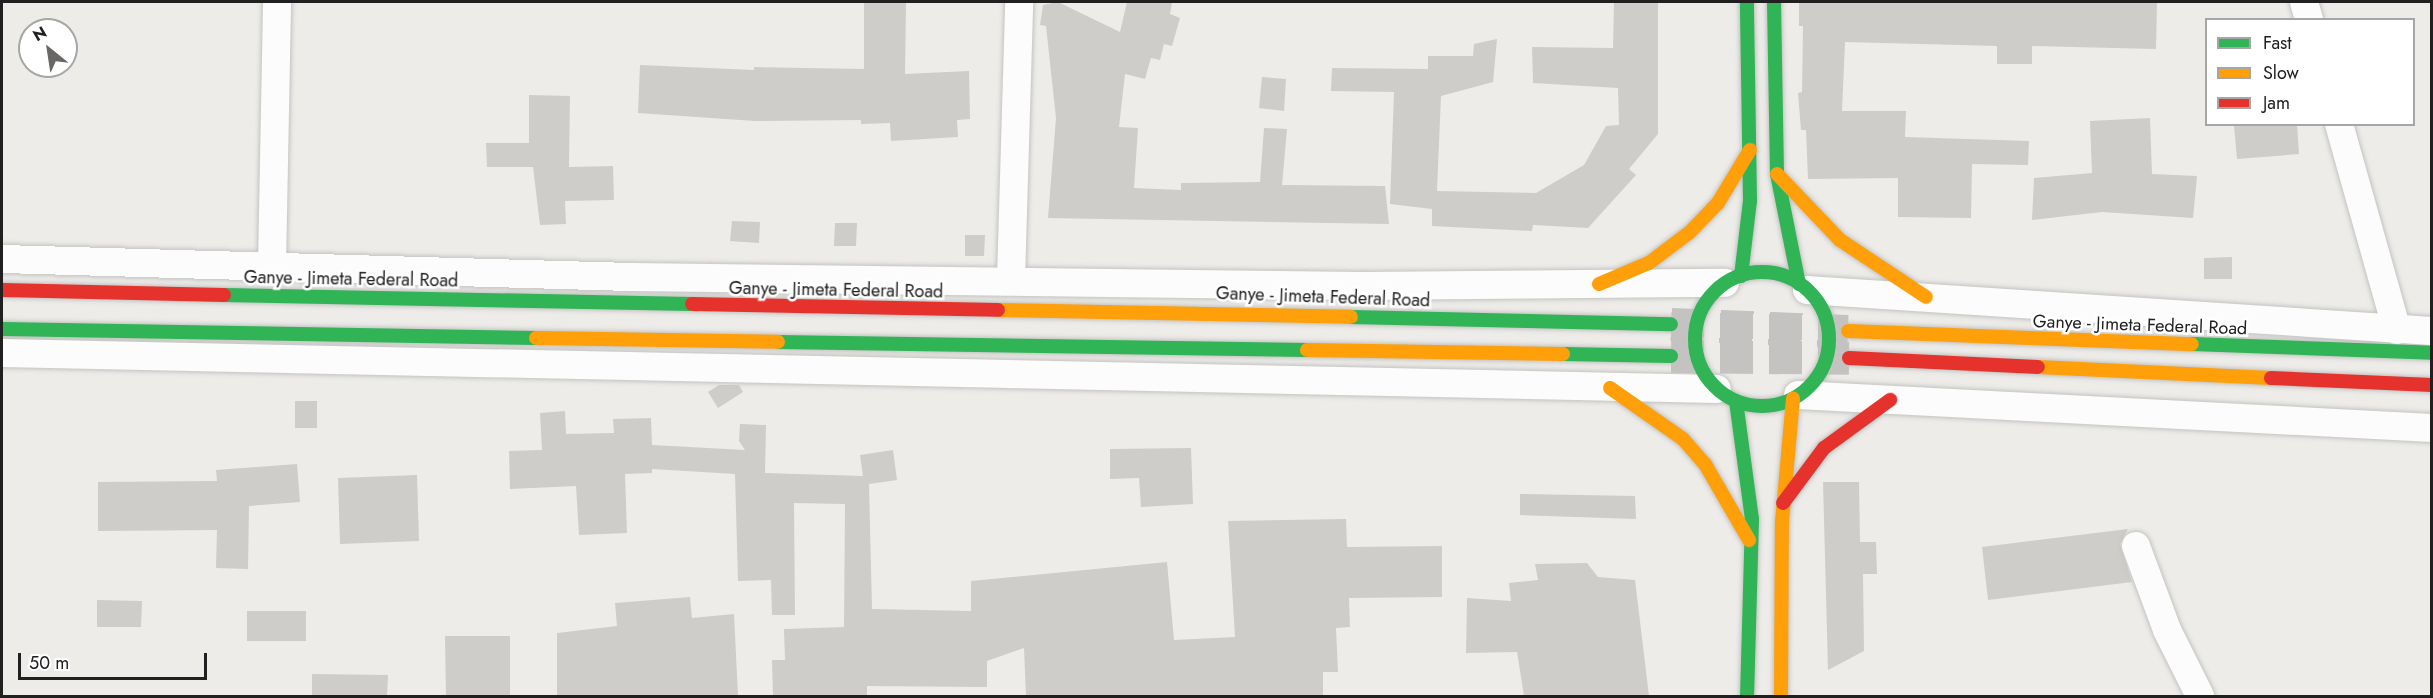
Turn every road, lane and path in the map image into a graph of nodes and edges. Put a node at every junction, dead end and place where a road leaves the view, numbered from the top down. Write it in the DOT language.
graph roads {
  1 [pos="277,2"];
  2 [pos="1019,2"];
  3 [pos="1747,2"];
  4 [pos="1774,2"];
  5 [pos="2304,2"];
  6 [pos="2308,18"];
  7 [pos="2340,126"];
  8 [pos="1750,150"];
  9 [pos="1777,174"];
  10 [pos="2,259"];
  11 [pos="272,266"];
  12 [pos="1011,279"];
  13 [pos="1733,280"];
  14 [pos="1599,284"];
  15 [pos="1803,287"];
  16 [pos="2,290"];
  17 [pos="1926,297"];
  18 [pos="1671,324"];
  19 [pos="2,329"];
  20 [pos="2397,330"];
  21 [pos="1848,331"];
  22 [pos="2432,331"];
  23 [pos="2,353"];
  24 [pos="2432,353"];
  25 [pos="1671,356"];
  26 [pos="1849,358"];
  27 [pos="2432,385"];
  28 [pos="1610,388"];
  29 [pos="1726,395"];
  30 [pos="1796,396"];
  31 [pos="1890,400"];
  32 [pos="2432,428"];
  33 [pos="1783,503"];
  34 [pos="1751,544"];
  35 [pos="2136,546"];
  36 [pos="1747,696"];
  37 [pos="1781,696"];
  38 [pos="2200,696"];
  1 -- 11 [label="street"];
  2 -- 12 [label="street"];
  3 -- 8 [label="main road"];
  4 -- 9 [label="main road"];
  5 -- 6 [label="street"];
  7 -- 20 [label="street"];
  8 -- 13 [label="main road"];
  8 -- 14 [label="main road"];
  9 -- 15 [label="main road"];
  9 -- 17 [label="main road"];
  10 -- 11 [label="street"];
  11 -- 12 [label="street"];
  12 -- 14 [label="street"];
  13 -- 14 [label="street"];
  13 -- 15 [label="main road"];
  13 -- 29 [label="main road"];
  15 -- 17 [label="street"];
  15 -- 30 [label="main road"];
  16 -- 18 [label="main road, Ganye - Jimeta Federal Road"];
  17 -- 20 [label="street"];
  19 -- 25 [label="main road"];
  20 -- 22 [label="street"];
  21 -- 24 [label="main road, Ganye - Jimeta Federal Road"];
  23 -- 28 [label="street"];
  26 -- 27 [label="main road"];
  28 -- 29 [label="street"];
  28 -- 34 [label="main road"];
  29 -- 30 [label="main road"];
  29 -- 34 [label="main road"];
  30 -- 31 [label="street"];
  30 -- 33 [label="main road"];
  31 -- 32 [label="street"];
  31 -- 33 [label="main road"];
  33 -- 37 [label="main road"];
  34 -- 36 [label="main road"];
  35 -- 38 [label="street"];
}
